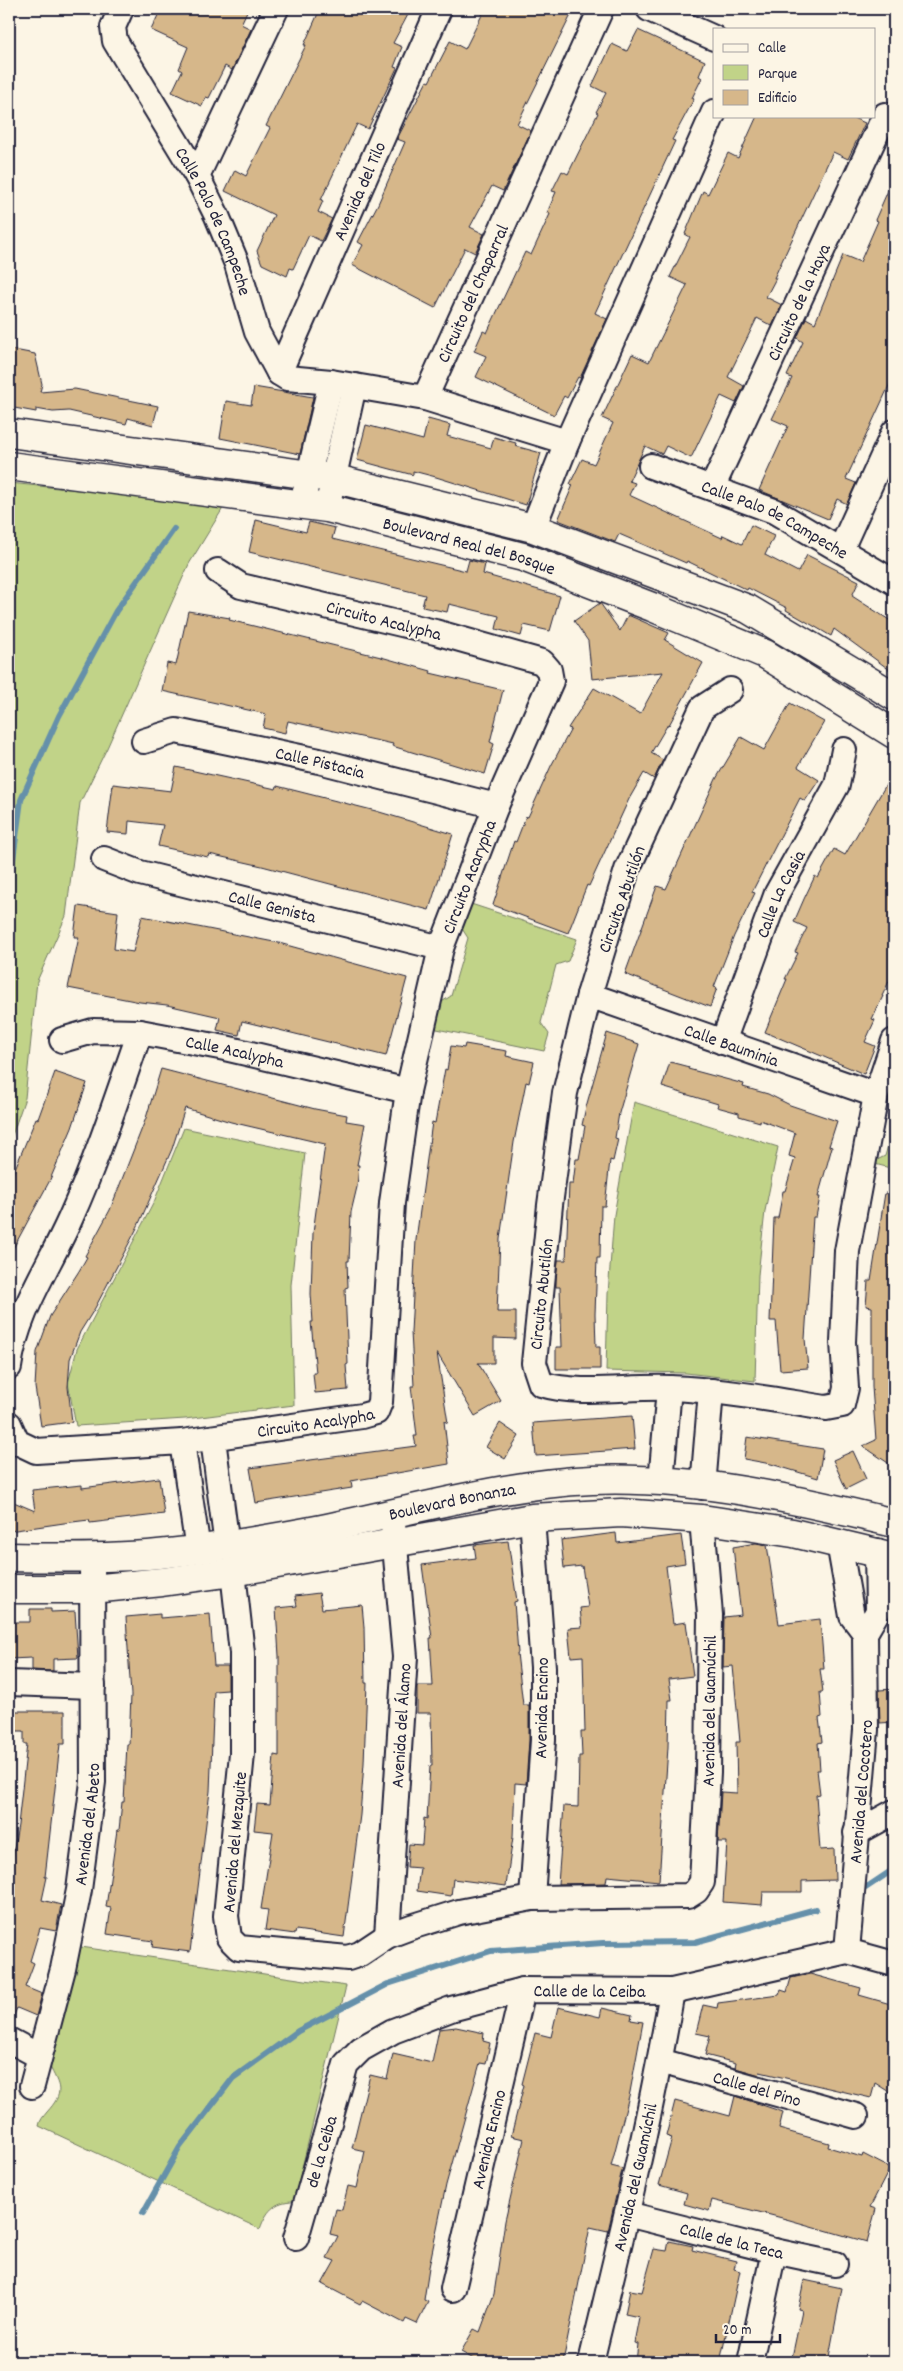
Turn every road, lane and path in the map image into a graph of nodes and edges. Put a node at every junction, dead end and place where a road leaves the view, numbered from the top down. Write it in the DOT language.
graph roads {
  1 [pos="276,9"];
  2 [pos="439,9"];
  3 [pos="601,9"];
  4 [pos="649,9"];
  5 [pos="117,18"];
  6 [pos="713,38"];
  7 [pos="713,114"];
  8 [pos="884,115"];
  9 [pos="197,176"];
  10 [pos="279,373"];
  11 [pos="331,382"];
  12 [pos="354,386"];
  13 [pos="426,398"];
  14 [pos="894,432"];
  15 [pos="9,433"];
  16 [pos="567,442"];
  17 [pos="9,466"];
  18 [pos="651,466"];
  19 [pos="321,476"];
  20 [pos="712,488"];
  21 [pos="314,506"];
  22 [pos="532,528"];
  23 [pos="841,549"];
  24 [pos="218,571"];
  25 [pos="894,582"];
  26 [pos="549,670"];
  27 [pos="730,690"];
  28 [pos="894,696"];
  29 [pos="893,729"];
  30 [pos="144,741"];
  31 [pos="844,750"];
  32 [pos="496,806"];
  33 [pos="104,859"];
  34 [pos="441,948"];
  35 [pos="589,995"];
  36 [pos="140,1032"];
  37 [pos="62,1040"];
  38 [pos="894,1041"];
  39 [pos="723,1042"];
  40 [pos="408,1091"];
  41 [pos="876,1095"];
  42 [pos="9,1367"];
  43 [pos="669,1388"];
  44 [pos="711,1391"];
  45 [pos="9,1424"];
  46 [pos="213,1438"];
  47 [pos="182,1442"];
  48 [pos="661,1482"];
  49 [pos="703,1487"];
  50 [pos="392,1514"];
  51 [pos="532,1518"];
  52 [pos="702,1519"];
  53 [pos="894,1523"];
  54 [pos="396,1543"];
  55 [pos="839,1543"];
  56 [pos="198,1550"];
  57 [pos="886,1554"];
  58 [pos="9,1557"];
  59 [pos="92,1558"];
  60 [pos="230,1559"];
  61 [pos="9,1589"];
  62 [pos="92,1589"];
  63 [pos="865,1633"];
  64 [pos="9,1683"];
  65 [pos="94,1686"];
  66 [pos="894,1812"];
  67 [pos="856,1833"];
  68 [pos="688,1896"];
  69 [pos="532,1898"];
  70 [pos="387,1936"];
  71 [pos="847,1951"];
  72 [pos="894,1964"];
  73 [pos="523,1990"];
  74 [pos="672,1991"];
  75 [pos="9,2040"];
  76 [pos="39,2056"];
  77 [pos="660,2061"];
  78 [pos="346,2064"];
  79 [pos="32,2086"];
  80 [pos="856,2116"];
  81 [pos="627,2214"];
  82 [pos="296,2238"];
  83 [pos="774,2251"];
  84 [pos="835,2264"];
  85 [pos="453,2289"];
  86 [pos="591,2362"];
  87 [pos="750,2362"];
  1 -- 9 [label="street"];
  2 -- 10 [label="street, Avenida del Tilo"];
  3 -- 13 [label="street, Circuito del Chaparral"];
  4 -- 6 [label="street"];
  5 -- 9 [label="street, Calle Palo de Campeche"];
  7 -- 16 [label="street"];
  8 -- 20 [label="street, Circuito de la Haya"];
  9 -- 10 [label="street, Calle Palo de Campeche"];
  10 -- 11 [label="street"];
  11 -- 12 [label="street"];
  11 -- 19 [label="street"];
  12 -- 13 [label="street"];
  12 -- 19 [label="street"];
  13 -- 16 [label="street"];
  14 -- 23 [label="street"];
  15 -- 19 [label="street, Boulevard Real del Bosque"];
  16 -- 22 [label="street"];
  17 -- 21 [label="street, Boulevard Real del Bosque"];
  18 -- 20 [label="street, Calle Palo de Campeche"];
  19 -- 21 [label="street"];
  19 -- 22 [label="street, Boulevard Real del Bosque"];
  20 -- 23 [label="street, Calle Palo de Campeche"];
  21 -- 29 [label="street, Boulevard Real del Bosque"];
  22 -- 28 [label="street, Boulevard Real del Bosque"];
  23 -- 25 [label="street, Calle Palo de Campeche"];
  24 -- 26 [label="street, Circuito Acalypha"];
  26 -- 32 [label="street, Circuito Acarypha"];
  27 -- 35 [label="street, Circuito Abutilón"];
  30 -- 32 [label="street, Calle Pistacia"];
  31 -- 39 [label="street, Calle La Casia"];
  32 -- 34 [label="street, Circuito Acarypha"];
  33 -- 34 [label="street, Calle Genista"];
  34 -- 40 [label="street, Circuito Acarypha"];
  35 -- 39 [label="street, Calle Bauminia"];
  35 -- 43 [label="street, Circuito Abutilón"];
  36 -- 37 [label="street, Calle Acalypha"];
  36 -- 40 [label="street, Calle Acalypha"];
  36 -- 42 [label="street"];
  38 -- 41 [label="street, Circuito Abutilón"];
  39 -- 41 [label="street, Calle Bauminia"];
  40 -- 46 [label="street, Circuito Acalypha"];
  41 -- 44 [label="street, Circuito Abutilón"];
  43 -- 44 [label="street, Circuito Abutilón"];
  43 -- 48 [label="street"];
  44 -- 49 [label="street"];
  45 -- 47 [label="street, Circuito Acalypha"];
  46 -- 47 [label="street, Circuito Acalypha"];
  46 -- 60 [label="street, Avenida del Mezquite"];
  47 -- 56 [label="street"];
  48 -- 49 [label="street, Boulevard Bonanza"];
  48 -- 50 [label="street, Boulevard Bonanza"];
  49 -- 53 [label="street, Boulevard Bonanza"];
  50 -- 54 [label="street, Avenida del Álamo"];
  50 -- 60 [label="street, Boulevard Bonanza"];
  51 -- 52 [label="street, Boulevard Bonanza"];
  51 -- 54 [label="street, Boulevard Bonanza"];
  51 -- 69 [label="street, Avenida Encino"];
  52 -- 55 [label="street, Boulevard Bonanza"];
  52 -- 68 [label="street, Avenida del Guamúchil"];
  54 -- 60 [label="street, Boulevard Bonanza"];
  54 -- 70 [label="street, Avenida del Álamo"];
  55 -- 57 [label="street, Boulevard Bonanza"];
  55 -- 63 [label="street"];
  56 -- 59 [label="street, Boulevard Bonanza"];
  56 -- 60 [label="street, Boulevard Bonanza"];
  57 -- 63 [label="street"];
  58 -- 59 [label="street, Boulevard Bonanza"];
  59 -- 62 [label="street, Avenida del Abeto"];
  60 -- 62 [label="street, Boulevard Bonanza"];
  60 -- 70 [label="street, Avenida del Mezquite"];
  61 -- 62 [label="street, Boulevard Bonanza"];
  62 -- 65 [label="street, Avenida del Abeto"];
  63 -- 67 [label="street, Avenida del Cocotero"];
  64 -- 65 [label="street"];
  65 -- 76 [label="street, Avenida del Abeto"];
  66 -- 67 [label="street"];
  67 -- 71 [label="street, Avenida del Cocotero"];
  68 -- 69 [label="street, Avenida del Mezquite"];
  69 -- 70 [label="street, Avenida del Mezquite"];
  71 -- 72 [label="street"];
  71 -- 74 [label="street, Calle de la Ceiba"];
  73 -- 74 [label="street, Calle de la Ceiba"];
  73 -- 78 [label="street, Calle de la Ceiba"];
  73 -- 85 [label="street, Avenida Encino"];
  74 -- 77 [label="street, Avenida del Guamúchil"];
  75 -- 76 [label="street"];
  76 -- 79 [label="street, Avenida del Abeto"];
  77 -- 80 [label="street, Calle del Pino"];
  77 -- 81 [label="street, Avenida del Guamúchil"];
  78 -- 82 [label="street, de la Ceiba"];
  81 -- 83 [label="street, Calle de la Teca"];
  81 -- 86 [label="street, Avenida del Guamúchil"];
  83 -- 84 [label="street, Calle de la Teca"];
  83 -- 87 [label="street"];
}
